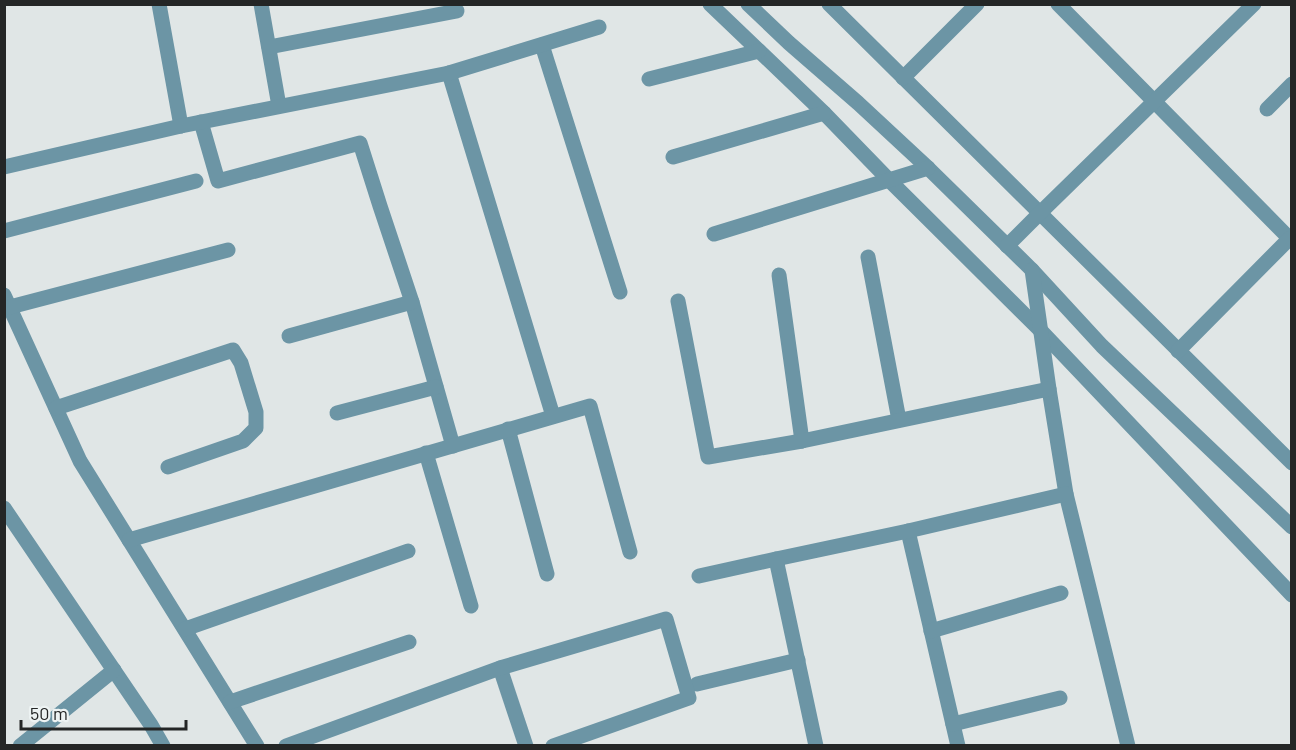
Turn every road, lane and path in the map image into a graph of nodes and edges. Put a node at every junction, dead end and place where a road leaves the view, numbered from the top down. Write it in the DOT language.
graph roads {
  1 [pos="159,4"];
  2 [pos="261,4"];
  3 [pos="710,4"];
  4 [pos="748,4"];
  5 [pos="829,4"];
  6 [pos="977,4"];
  7 [pos="1058,4"];
  8 [pos="1254,4"];
  9 [pos="457,11"];
  10 [pos="599,27"];
  11 [pos="542,45"];
  12 [pos="269,47"];
  13 [pos="759,51"];
  14 [pos="449,73"];
  15 [pos="903,78"];
  16 [pos="649,79"];
  17 [pos="1292,84"];
  18 [pos="1153,102"];
  19 [pos="279,106"];
  20 [pos="1267,109"];
  21 [pos="824,112"];
  22 [pos="201,122"];
  23 [pos="182,126"];
  24 [pos="673,157"];
  25 [pos="4,167"];
  26 [pos="928,168"];
  27 [pos="889,180"];
  28 [pos="196,181"];
  29 [pos="1040,213"];
  30 [pos="4,231"];
  31 [pos="714,234"];
  32 [pos="1290,240"];
  33 [pos="1007,246"];
  34 [pos="228,250"];
  35 [pos="868,257"];
  36 [pos="1032,270"];
  37 [pos="779,275"];
  38 [pos="620,292"];
  39 [pos="7,301"];
  40 [pos="678,301"];
  41 [pos="412,302"];
  42 [pos="1041,331"];
  43 [pos="290,336"];
  44 [pos="1178,351"];
  45 [pos="436,387"];
  46 [pos="1049,389"];
  47 [pos="56,408"];
  48 [pos="337,413"];
  49 [pos="553,416"];
  50 [pos="899,420"];
  51 [pos="508,429"];
  52 [pos="802,441"];
  53 [pos="453,446"];
  54 [pos="426,453"];
  55 [pos="1292,463"];
  56 [pos="168,467"];
  57 [pos="1066,494"];
  58 [pos="4,508"];
  59 [pos="1292,527"];
  60 [pos="908,531"];
  61 [pos="129,540"];
  62 [pos="408,551"];
  63 [pos="630,552"];
  64 [pos="776,559"];
  65 [pos="548,574"];
  66 [pos="699,576"];
  67 [pos="1061,593"];
  68 [pos="1292,595"];
  69 [pos="471,606"];
  70 [pos="185,629"];
  71 [pos="931,631"];
  72 [pos="409,642"];
  73 [pos="798,660"];
  74 [pos="500,668"];
  75 [pos="114,670"];
  76 [pos="697,684"];
  77 [pos="1060,698"];
  78 [pos="230,702"];
  79 [pos="953,724"];
  80 [pos="20,746"];
  81 [pos="163,746"];
  82 [pos="257,746"];
  83 [pos="286,746"];
  84 [pos="526,746"];
  85 [pos="553,746"];
  86 [pos="816,746"];
  87 [pos="958,746"];
  88 [pos="1128,746"];
  1 -- 23 [label="street"];
  2 -- 12 [label="street"];
  3 -- 13 [label="street"];
  4 -- 26 [label="street"];
  5 -- 15 [label="street"];
  6 -- 15 [label="street"];
  7 -- 18 [label="street"];
  8 -- 18 [label="street"];
  9 -- 12 [label="street"];
  10 -- 11 [label="street"];
  11 -- 14 [label="street"];
  11 -- 38 [label="street"];
  12 -- 19 [label="street"];
  13 -- 16 [label="street"];
  13 -- 21 [label="street"];
  14 -- 19 [label="street"];
  14 -- 49 [label="street"];
  15 -- 29 [label="street"];
  17 -- 20 [label="street"];
  18 -- 29 [label="street"];
  18 -- 32 [label="street"];
  19 -- 22 [label="street"];
  21 -- 24 [label="street"];
  21 -- 27 [label="street"];
  22 -- 23 [label="street"];
  22 -- 41 [label="street"];
  23 -- 25 [label="street"];
  26 -- 27 [label="street"];
  26 -- 33 [label="street"];
  27 -- 31 [label="street"];
  27 -- 42 [label="street"];
  28 -- 30 [label="street"];
  29 -- 33 [label="street"];
  29 -- 44 [label="street"];
  32 -- 44 [label="street"];
  33 -- 36 [label="street"];
  34 -- 39 [label="street"];
  35 -- 50 [label="street"];
  36 -- 42 [label="street"];
  36 -- 59 [label="street"];
  37 -- 52 [label="street"];
  39 -- 47 [label="street"];
  40 -- 52 [label="street"];
  41 -- 43 [label="street"];
  41 -- 45 [label="street"];
  42 -- 46 [label="street"];
  42 -- 68 [label="street"];
  44 -- 55 [label="street"];
  45 -- 48 [label="street"];
  45 -- 53 [label="street"];
  46 -- 50 [label="street"];
  46 -- 57 [label="street"];
  47 -- 56 [label="street"];
  47 -- 61 [label="street"];
  49 -- 51 [label="street"];
  49 -- 63 [label="street"];
  50 -- 52 [label="street"];
  51 -- 53 [label="street"];
  51 -- 65 [label="street"];
  53 -- 54 [label="street"];
  54 -- 61 [label="street"];
  54 -- 69 [label="street"];
  57 -- 60 [label="street"];
  57 -- 88 [label="street"];
  58 -- 75 [label="street"];
  60 -- 64 [label="street"];
  60 -- 71 [label="street"];
  61 -- 70 [label="street"];
  62 -- 70 [label="street"];
  64 -- 66 [label="street"];
  64 -- 73 [label="street"];
  67 -- 71 [label="street"];
  70 -- 78 [label="street"];
  71 -- 79 [label="street"];
  72 -- 78 [label="street"];
  73 -- 76 [label="street"];
  73 -- 86 [label="street"];
  74 -- 83 [label="street"];
  74 -- 84 [label="street"];
  74 -- 85 [label="street"];
  75 -- 80 [label="street"];
  75 -- 81 [label="street"];
  77 -- 79 [label="street"];
  78 -- 82 [label="street"];
  79 -- 87 [label="street"];
}
